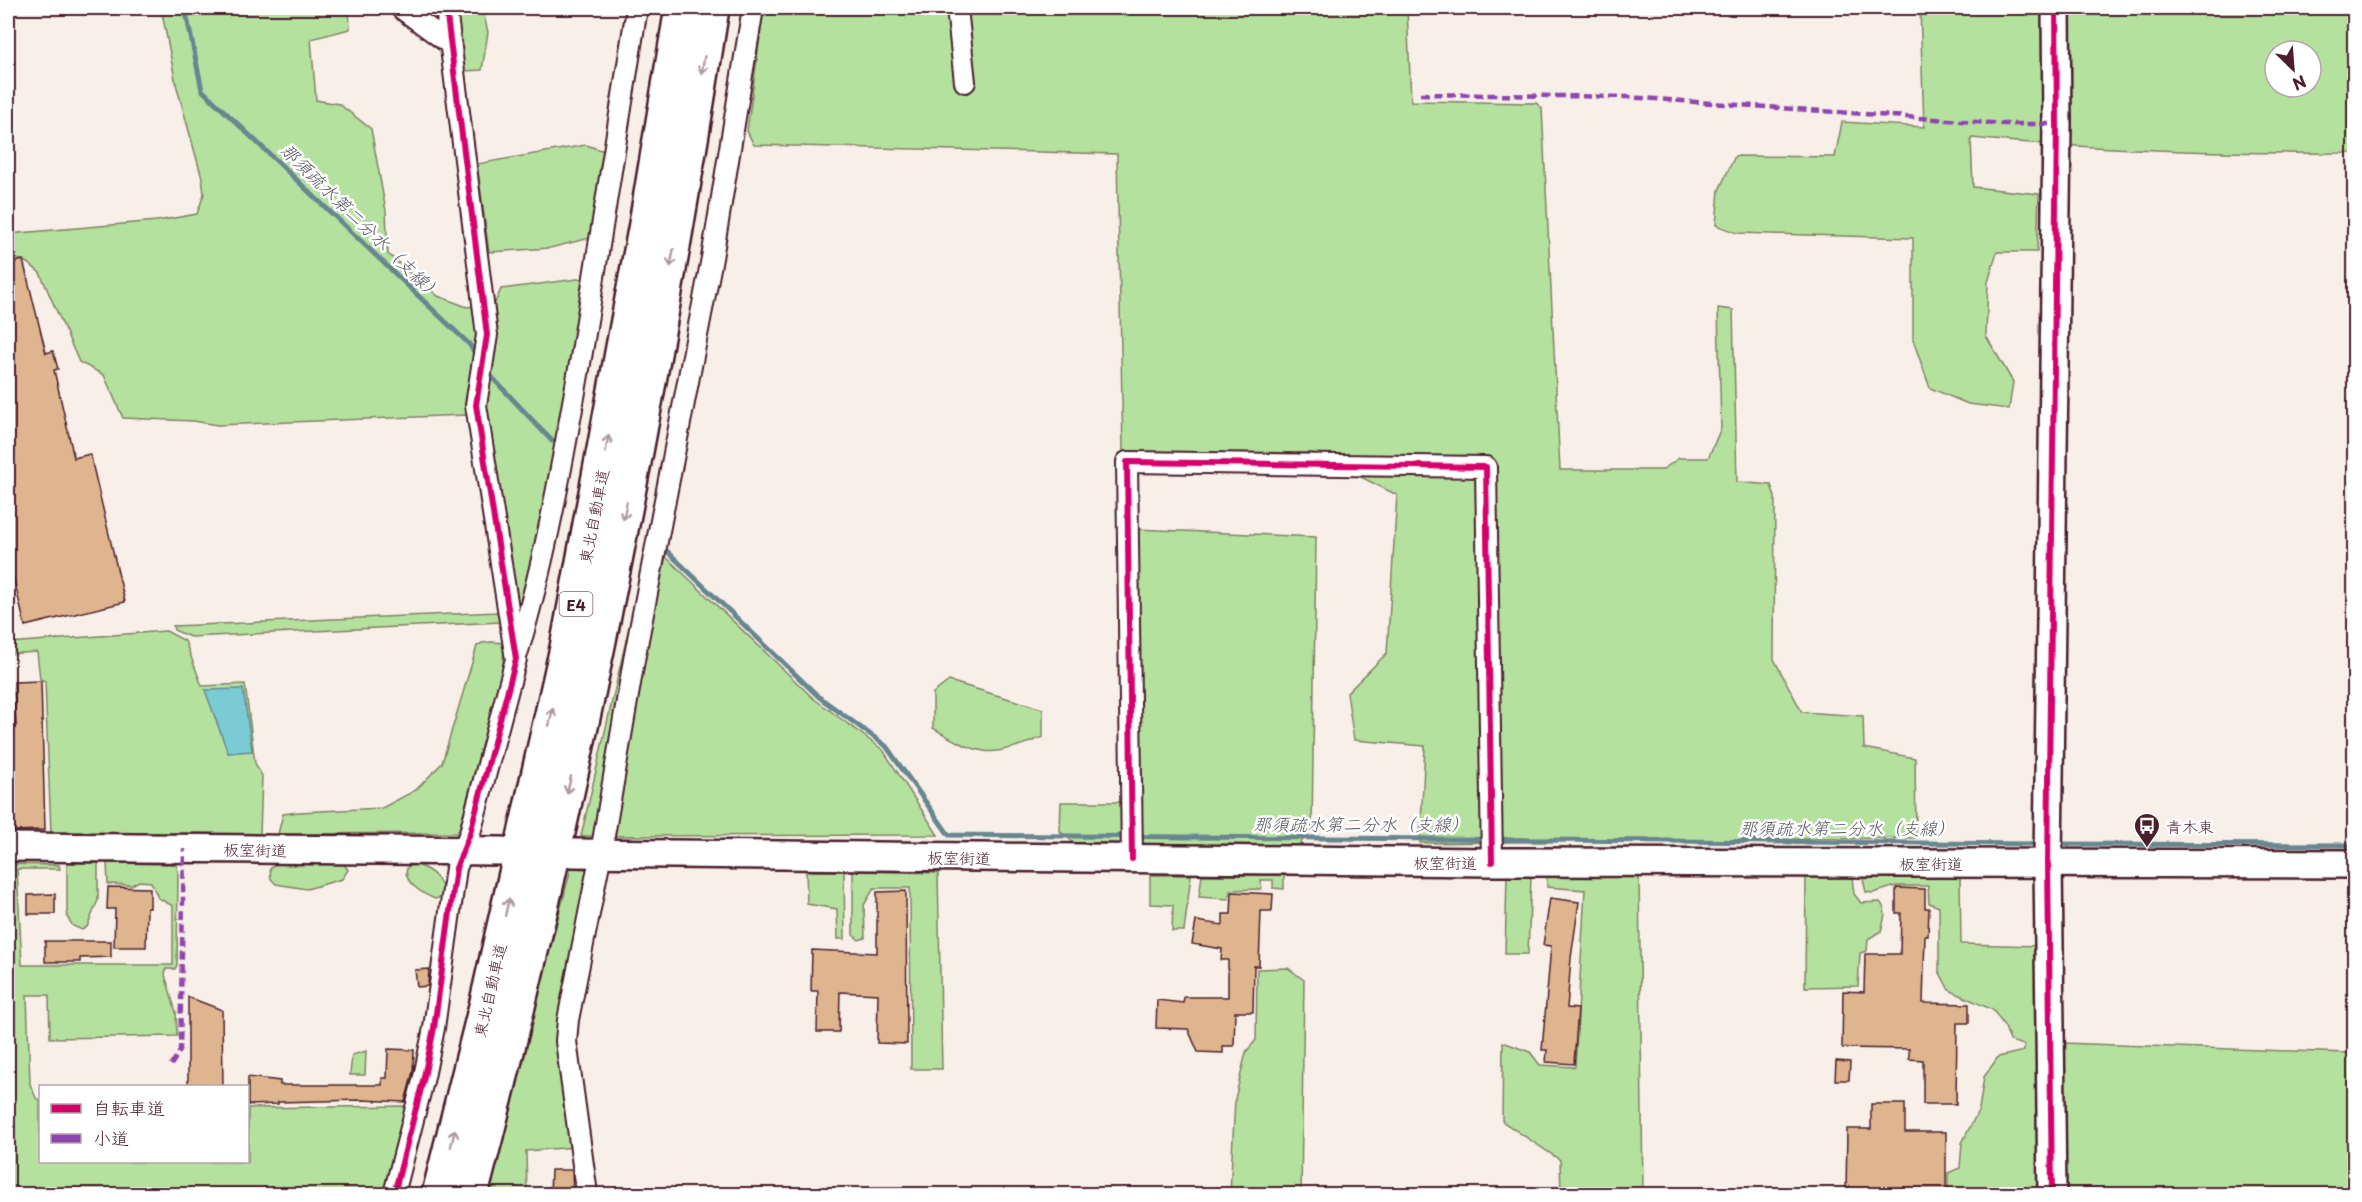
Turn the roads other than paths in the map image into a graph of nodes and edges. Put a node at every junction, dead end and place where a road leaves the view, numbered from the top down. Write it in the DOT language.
graph roads {
  1 [pos="401,8"];
  2 [pos="446,8"];
  3 [pos="637,8"];
  4 [pos="682,8"];
  5 [pos="712,8"];
  6 [pos="753,8"];
  7 [pos="957,8"];
  8 [pos="2056,8"];
  9 [pos="450,44"];
  10 [pos="965,82"];
  11 [pos="516,659"];
  12 [pos="8,847"];
  13 [pos="462,851"];
  14 [pos="502,851"];
  15 [pos="572,853"];
  16 [pos="601,853"];
  17 [pos="1132,859"];
  18 [pos="1491,862"];
  19 [pos="2048,863"];
  20 [pos="2355,864"];
  21 [pos="394,1194"];
  22 [pos="439,1194"];
  23 [pos="471,1194"];
  24 [pos="587,1194"];
  25 [pos="2052,1194"];
  1 -- 9 [label="street"];
  2 -- 9 [label="street"];
  3 -- 11 [label="street"];
  22 -- 4 [label="highway, 東北自動車道 / E4, one-way"];
  5 -- 23 [label="highway, 東北自動車道 / E4, one-way"];
  6 -- 16 [label="street"];
  7 -- 10 [label="street"];
  8 -- 19 [label="main road"];
  9 -- 11 [label="street"];
  11 -- 13 [label="street"];
  12 -- 13 [label="main road, 板室街道"];
  13 -- 14 [label="main road, 板室街道"];
  13 -- 21 [label="street"];
  15 -- 16 [label="main road, 板室街道"];
  16 -- 17 [label="main road, 板室街道"];
  16 -- 24 [label="street"];
  17 -- 18 [label="main road, 板室街道"];
  17 -- 18 [label="street"];
  18 -- 19 [label="main road, 板室街道"];
  19 -- 20 [label="main road, 板室街道"];
  19 -- 25 [label="main road"];
}
